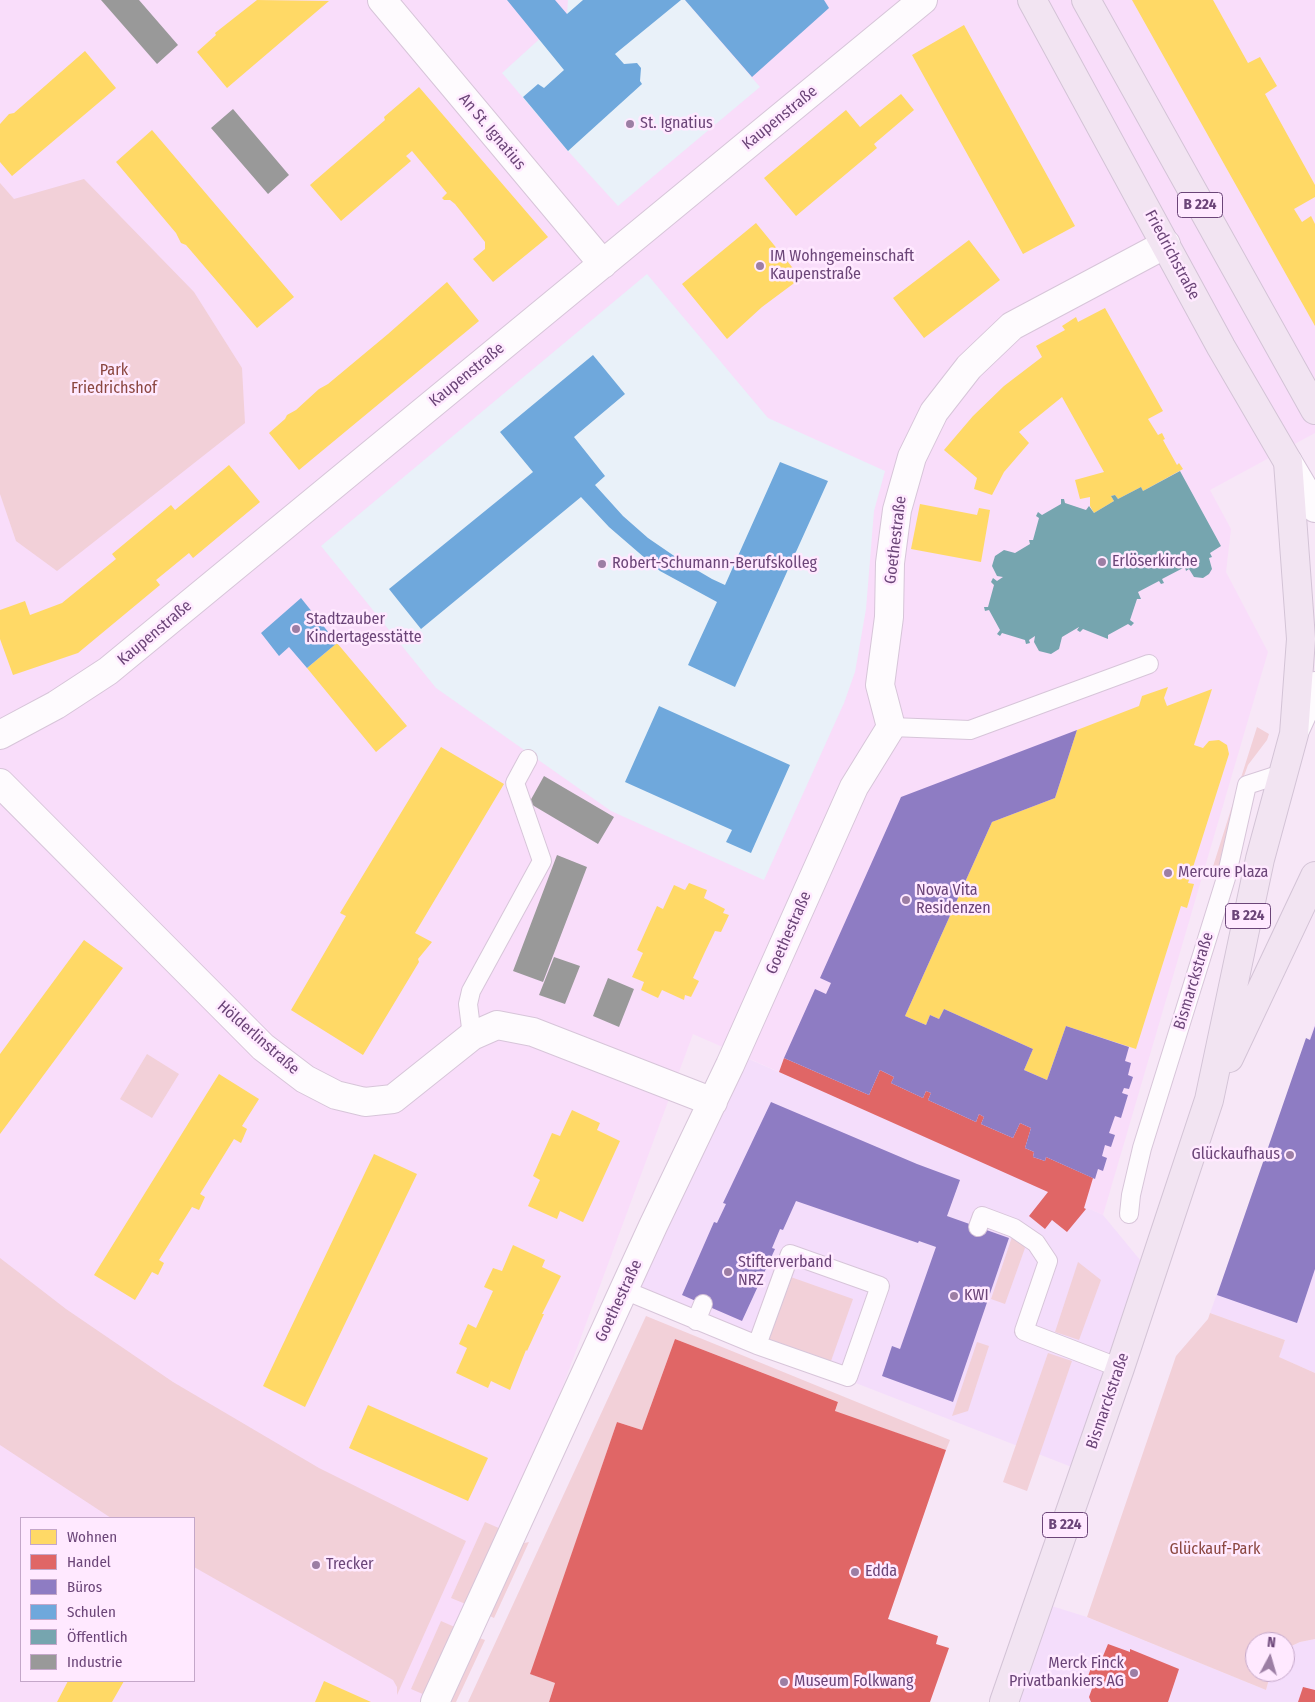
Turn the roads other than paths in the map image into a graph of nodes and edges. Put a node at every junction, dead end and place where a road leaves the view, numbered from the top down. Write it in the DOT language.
graph roads {
  1 [pos="382,0"];
  2 [pos="923,0"];
  3 [pos="1032,0"];
  4 [pos="1086,0"];
  5 [pos="1166,244"];
  6 [pos="603,264"];
  7 [pos="1315,410"];
  8 [pos="1288,462"];
  9 [pos="1315,508"];
  10 [pos="1149,664"];
  11 [pos="1315,686"];
  12 [pos="891,727"];
  13 [pos="1294,734"];
  14 [pos="0,735"];
  15 [pos="528,758"];
  16 [pos="1284,774"];
  17 [pos="0,783"];
  18 [pos="1315,876"];
  19 [pos="472,1036"];
  20 [pos="1209,1100"];
  21 [pos="713,1102"];
  22 [pos="1129,1214"];
  23 [pos="978,1227"];
  24 [pos="624,1290"];
  25 [pos="704,1304"];
  26 [pos="696,1321"];
  27 [pos="756,1345"];
  28 [pos="1120,1368"];
  29 [pos="435,1702"];
  30 [pos="1004,1702"];
  1 -- 6 [label="street, An St. Ignatius"];
  2 -- 6 [label="street, Kaupenstraße"];
  3 -- 5 [label="main road, Friedrichstraße / B 224"];
  4 -- 7 [label="main road, B 224"];
  5 -- 8 [label="main road, Friedrichstraße / B 224"];
  5 -- 12 [label="street, Goethestraße"];
  6 -- 14 [label="street, Kaupenstraße"];
  8 -- 9 [label="street, Friedrichstraße / B 224"];
  8 -- 13 [label="main road"];
  10 -- 12 [label="lane"];
  11 -- 13 [label="street, Bismarckstraße / B 224"];
  12 -- 21 [label="street, Goethestraße"];
  13 -- 16 [label="main road, Bismarckstraße / B 224"];
  15 -- 19 [label="lane"];
  16 -- 20 [label="main road, Bismarckstraße / B 224"];
  16 -- 22 [label="lane, Bismarckstraße"];
  17 -- 19 [label="street, Hölderlinstraße"];
  18 -- 20 [label="main road, Bismarckstraße / B 224"];
  19 -- 21 [label="street, Hölderlinstraße"];
  20 -- 28 [label="main road, Bismarckstraße / B 224"];
  21 -- 24 [label="street, Goethestraße"];
  23 -- 28 [label="lane"];
  24 -- 26 [label="lane"];
  24 -- 29 [label="street, Goethestraße"];
  25 -- 26 [label="lane"];
  26 -- 27 [label="lane"];
  27 -- 27 [label="lane"];
  28 -- 30 [label="main road, Bismarckstraße / B 224"];
}
